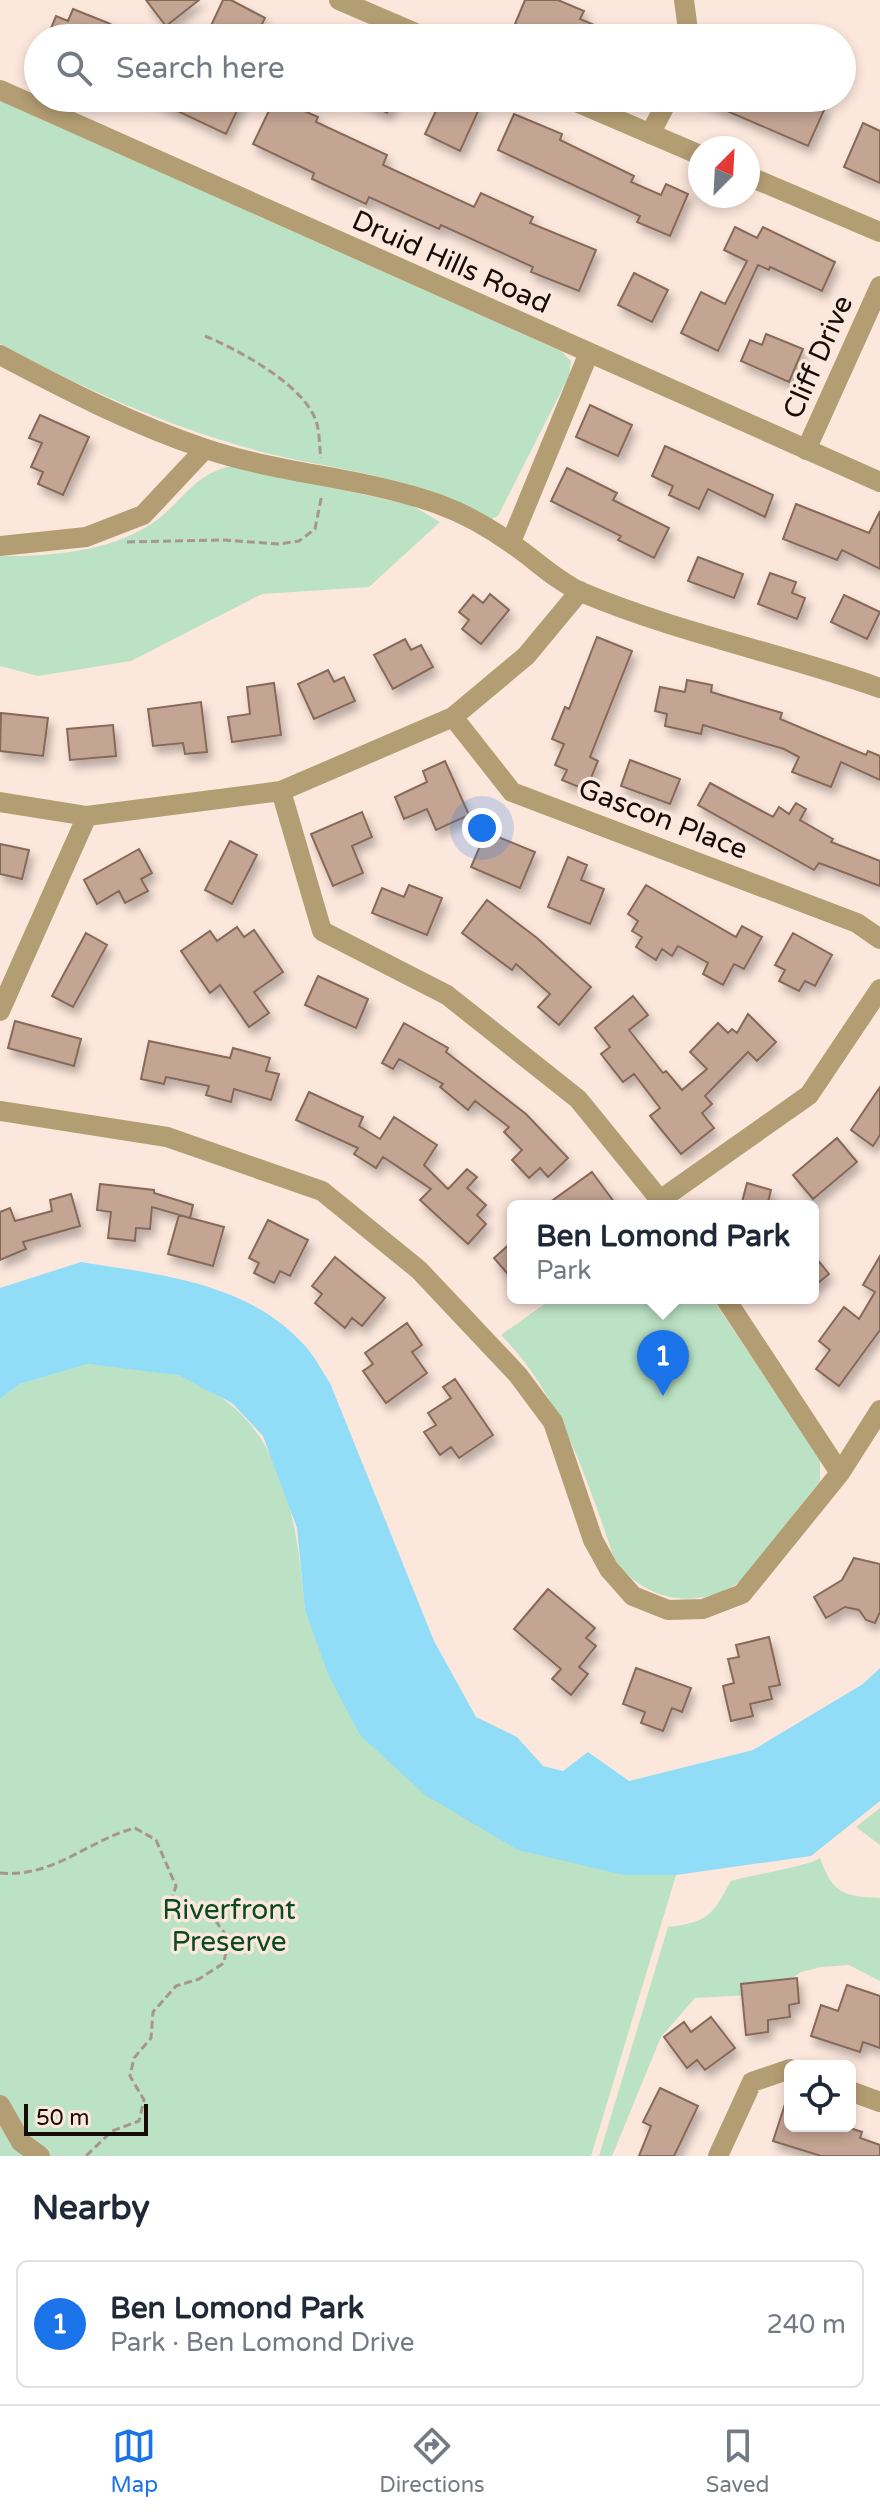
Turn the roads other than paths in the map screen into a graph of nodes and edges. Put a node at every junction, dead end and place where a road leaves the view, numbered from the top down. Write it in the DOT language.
graph roads {
  1 [pos="339,0"];
  2 [pos="684,0"];
  3 [pos="395,24"];
  4 [pos="687,24"];
  5 [pos="0,90"];
  6 [pos="24,101"];
  7 [pos="49,112"];
  8 [pos="599,112"];
  9 [pos="662,112"];
  10 [pos="650,134"];
  11 [pos="688,150"];
  12 [pos="760,181"];
  13 [pos="880,232"];
  14 [pos="880,286"];
  15 [pos="0,355"];
  16 [pos="588,355"];
  17 [pos="205,449"];
  18 [pos="806,450"];
  19 [pos="880,482"];
  20 [pos="511,542"];
  21 [pos="0,546"];
  22 [pos="580,591"];
  23 [pos="880,688"];
  24 [pos="453,717"];
  25 [pos="281,791"];
  26 [pos="0,802"];
  27 [pos="87,816"];
  28 [pos="880,939"];
  29 [pos="880,989"];
  30 [pos="0,1011"];
  31 [pos="0,1111"];
  32 [pos="660,1200"];
  33 [pos="666,1200"];
  34 [pos="729,1304"];
  35 [pos="880,1410"];
  36 [pos="840,1473"];
  37 [pos="784,2071"];
  38 [pos="856,2093"];
  39 [pos="880,2102"];
  40 [pos="0,2105"];
  41 [pos="40,2156"];
  42 [pos="718,2156"];
  1 -- 3 [label="street"];
  2 -- 4 [label="street"];
  5 -- 6 [label="street, Druid Hills Road"];
  7 -- 16 [label="street, Druid Hills Road"];
  8 -- 10 [label="street"];
  9 -- 10 [label="street"];
  10 -- 11 [label="street"];
  12 -- 13 [label="street"];
  14 -- 18 [label="street, Cliff Drive"];
  15 -- 17 [label="street"];
  16 -- 18 [label="street, Druid Hills Road"];
  16 -- 20 [label="street"];
  17 -- 20 [label="street"];
  17 -- 21 [label="street"];
  18 -- 19 [label="street, Druid Hills Road"];
  20 -- 22 [label="street"];
  22 -- 23 [label="street"];
  22 -- 24 [label="street"];
  24 -- 25 [label="street"];
  24 -- 28 [label="street, Gascon Place"];
  25 -- 27 [label="street"];
  25 -- 32 [label="street"];
  26 -- 27 [label="street"];
  27 -- 30 [label="street"];
  29 -- 33 [label="street"];
  31 -- 36 [label="street"];
  34 -- 36 [label="street"];
  35 -- 36 [label="street"];
  37 -- 42 [label="street"];
  38 -- 39 [label="street"];
  40 -- 41 [label="street"];
}
